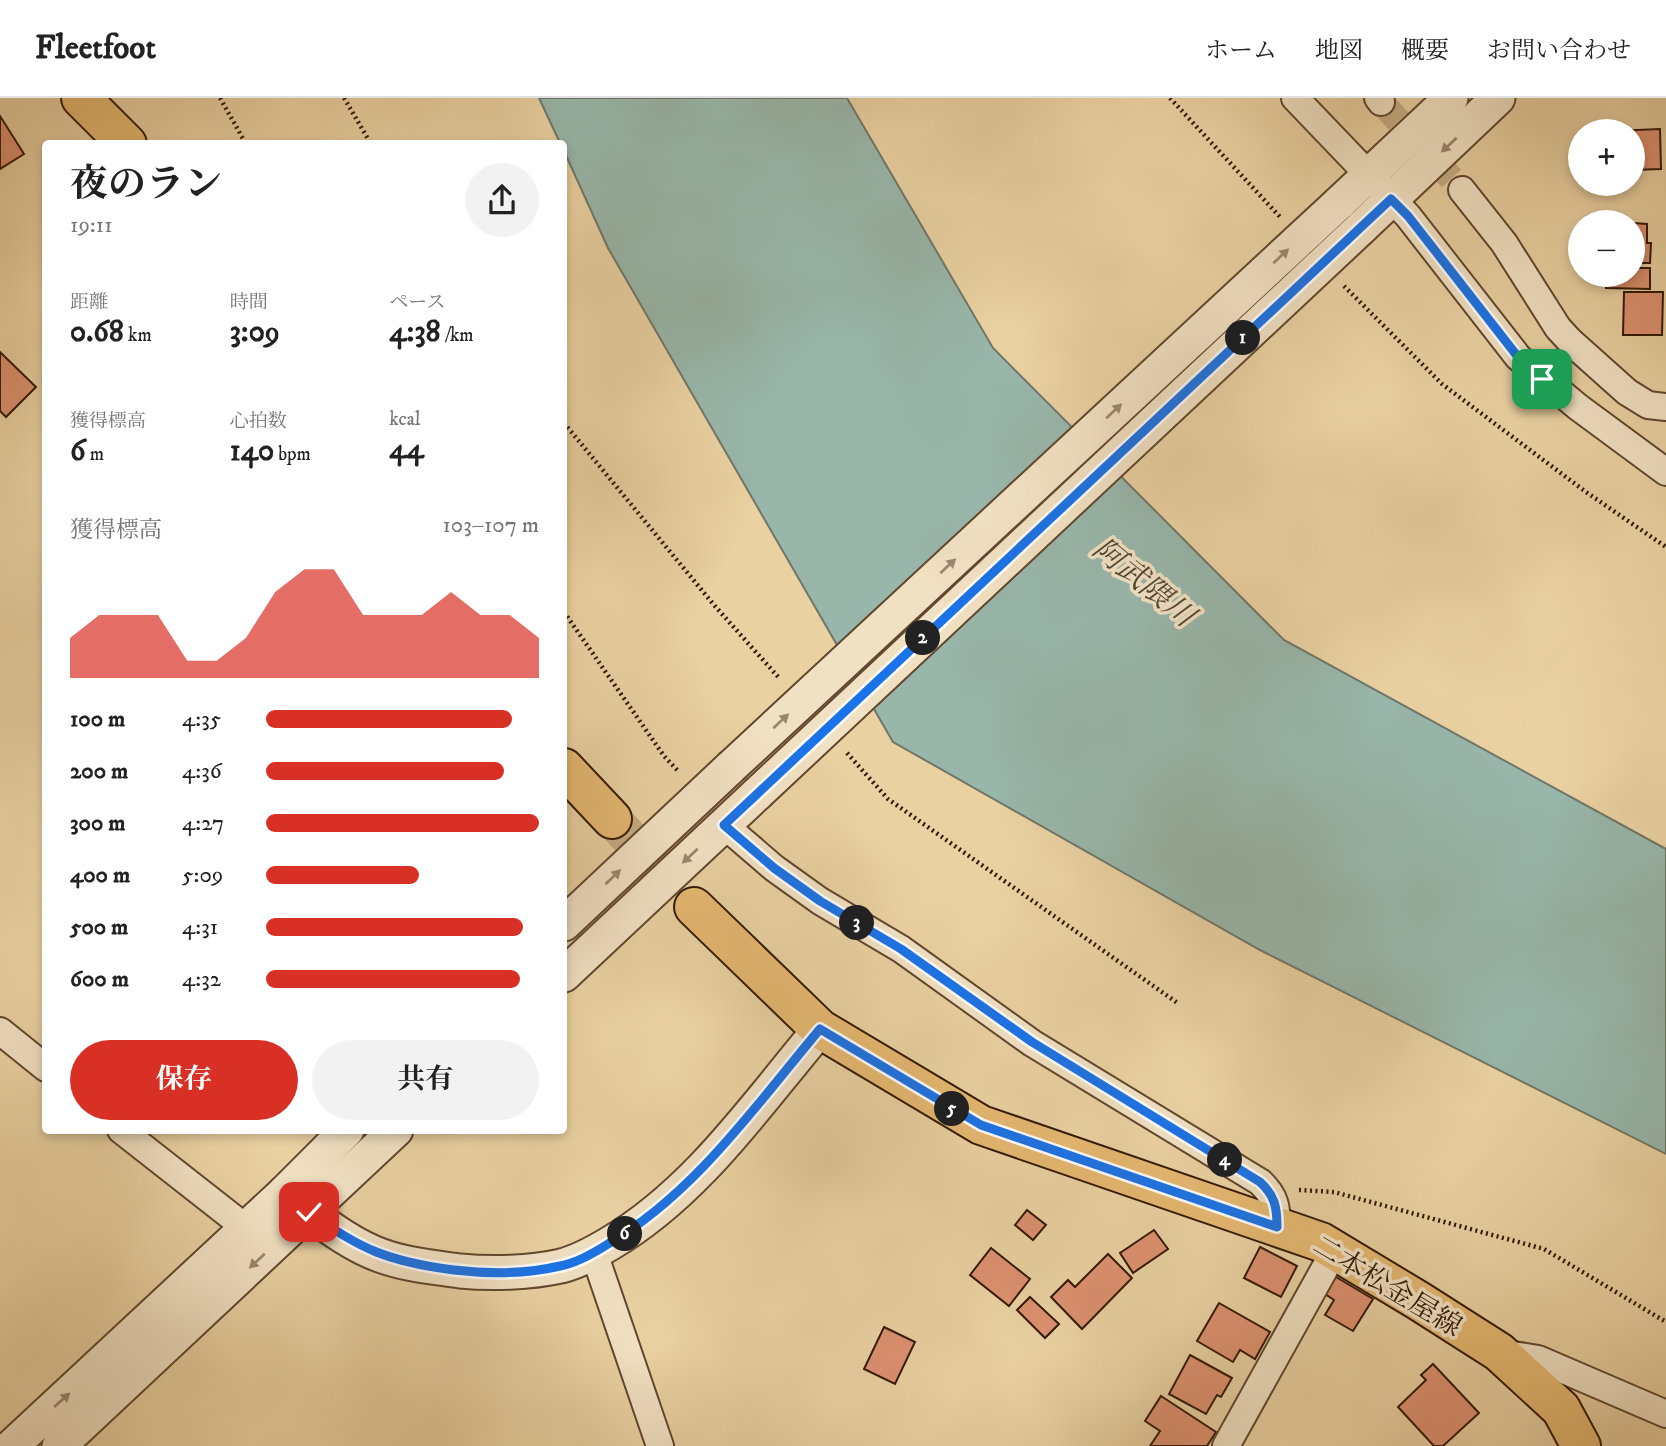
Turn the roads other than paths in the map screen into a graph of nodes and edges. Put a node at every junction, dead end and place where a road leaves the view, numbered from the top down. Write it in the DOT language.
graph roads {
  1 [pos="81,98"];
  2 [pos="1294,98"];
  3 [pos="1451,98"];
  4 [pos="1498,98"];
  5 [pos="123,140"];
  6 [pos="1369,175"];
  7 [pos="1462,190"];
  8 [pos="1391,199"];
  9 [pos="1666,407"];
  10 [pos="1666,472"];
  11 [pos="567,771"];
  12 [pos="612,819"];
  13 [pos="724,825"];
  14 [pos="694,907"];
  15 [pos="567,921"];
  16 [pos="567,972"];
  17 [pos="820,1029"];
  18 [pos="0,1031"];
  19 [pos="42,1065"];
  20 [pos="126,1134"];
  21 [pos="344,1134"];
  22 [pos="390,1134"];
  23 [pos="296,1202"];
  24 [pos="1277,1227"];
  25 [pos="246,1228"];
  26 [pos="1335,1250"];
  27 [pos="594,1253"];
  28 [pos="1499,1352"];
  29 [pos="1666,1414"];
  30 [pos="12,1446"];
  31 [pos="59,1446"];
  32 [pos="660,1446"];
  33 [pos="1226,1446"];
  34 [pos="1581,1446"];
  1 -- 5 [label="main road"];
  2 -- 6 [label="street"];
  3 -- 6 [label="street"];
  4 -- 8 [label="street, one-way"];
  6 -- 8 [label="street"];
  15 -- 6 [label="street, one-way, bridge"];
  7 -- 9 [label="street"];
  8 -- 10 [label="street"];
  8 -- 13 [label="street, bridge"];
  11 -- 12 [label="main road"];
  13 -- 16 [label="street, one-way"];
  13 -- 24 [label="street"];
  14 -- 17 [label="main road, 二本松金屋線"];
  17 -- 24 [label="main road, 二本松金屋線"];
  17 -- 27 [label="street"];
  18 -- 19 [label="street"];
  20 -- 25 [label="street"];
  21 -- 23 [label="street"];
  22 -- 23 [label="street"];
  23 -- 25 [label="street"];
  23 -- 27 [label="street"];
  23 -- 31 [label="street, one-way"];
  24 -- 26 [label="main road, 二本松金屋線"];
  30 -- 25 [label="street, one-way"];
  26 -- 28 [label="main road, 二本松金屋線"];
  26 -- 33 [label="street"];
  27 -- 32 [label="street"];
  28 -- 29 [label="street"];
  28 -- 34 [label="main road, 二本松金屋線"];
}
